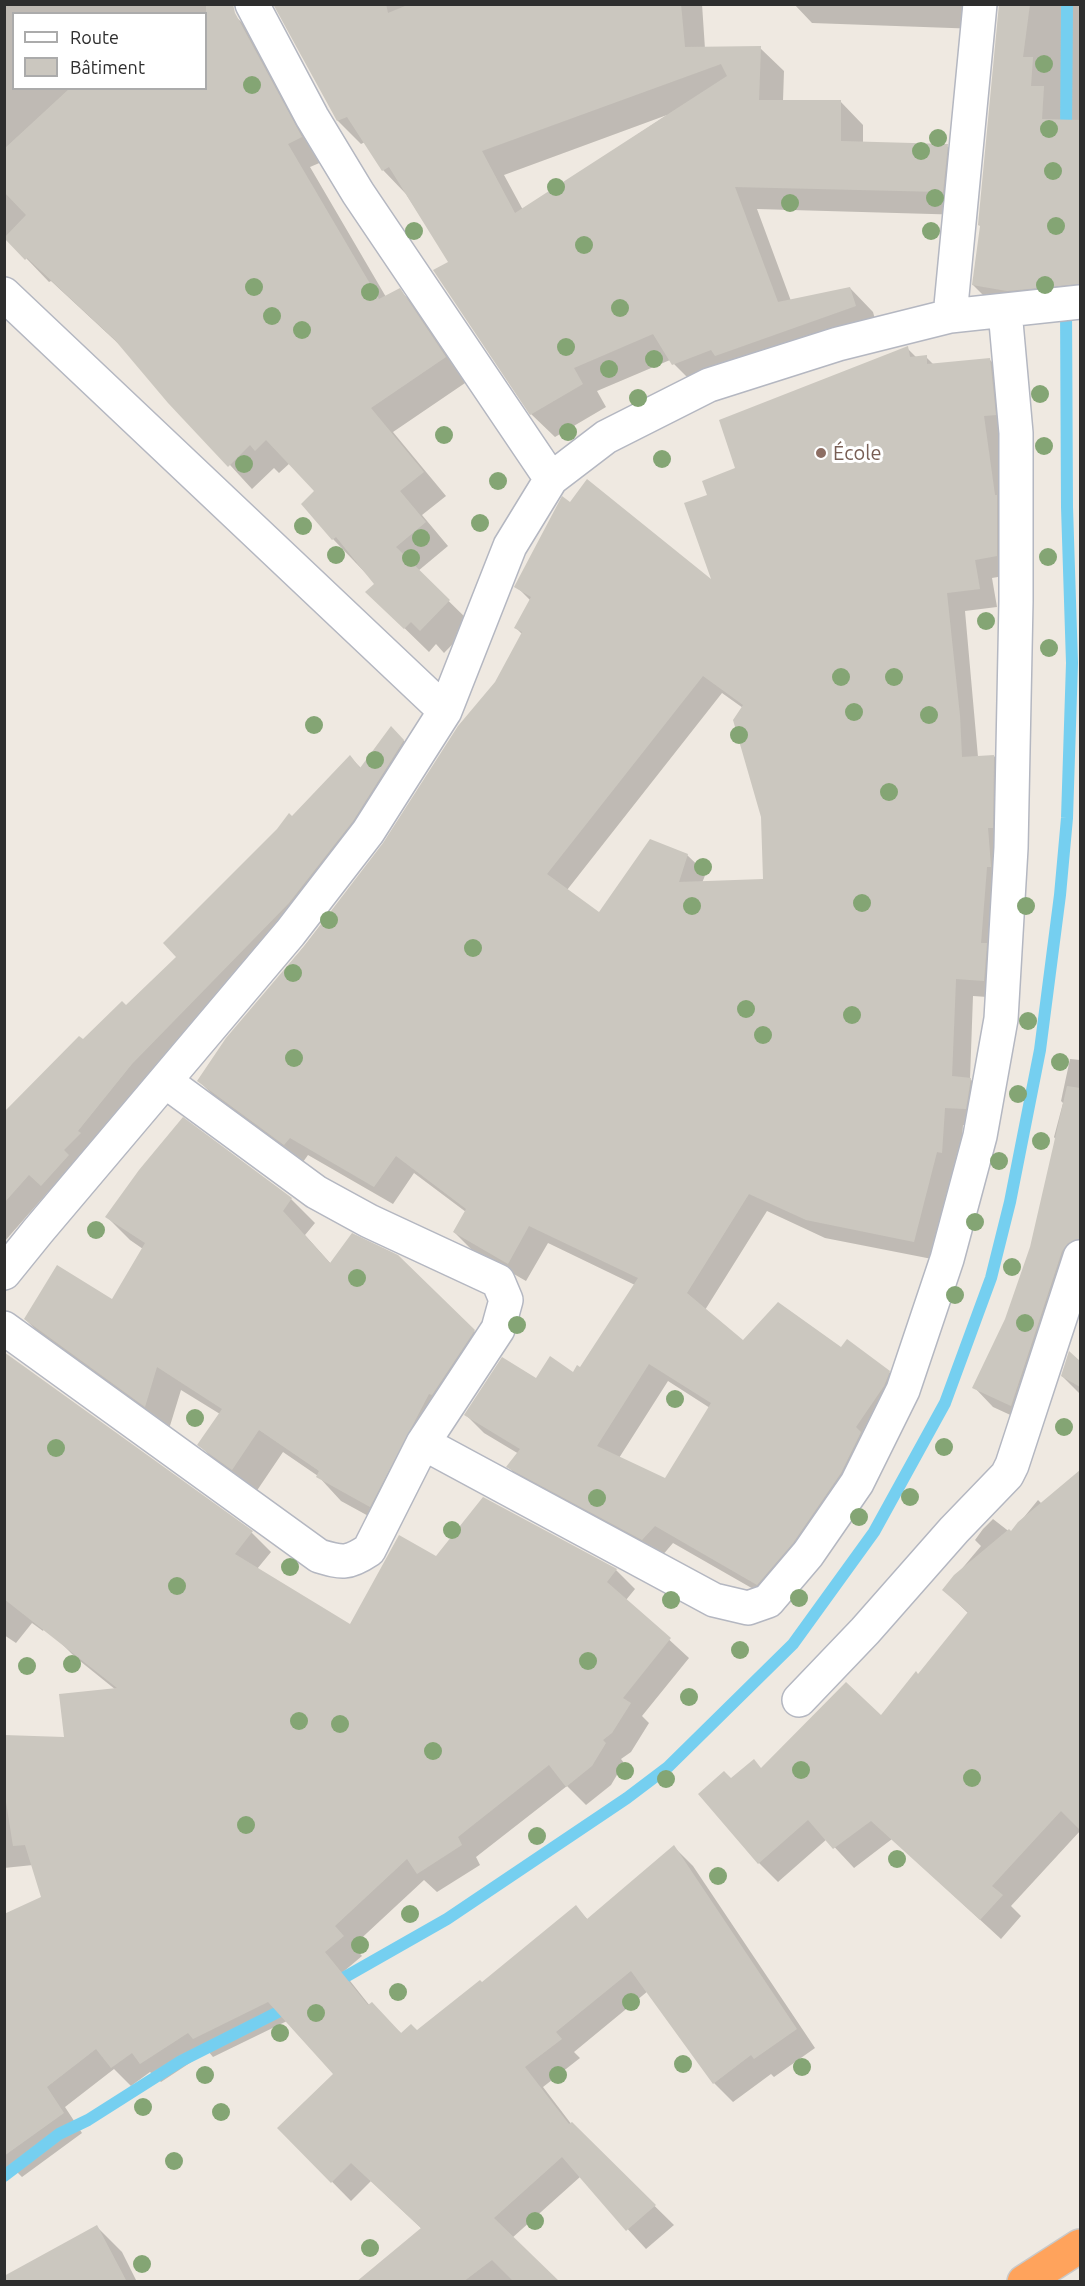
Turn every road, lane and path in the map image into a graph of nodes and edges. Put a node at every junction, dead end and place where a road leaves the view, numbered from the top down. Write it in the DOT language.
graph roads {
  1 [pos="252,4"];
  2 [pos="980,4"];
  3 [pos="4,294"];
  4 [pos="1080,302"];
  5 [pos="1016,310"];
  6 [pos="950,316"];
  7 [pos="550,480"];
  8 [pos="445,711"];
  9 [pos="165,1081"];
  10 [pos="1080,1257"];
  11 [pos="4,1273"];
  12 [pos="4,1328"];
  13 [pos="423,1443"];
  14 [pos="800,1700"];
  15 [pos="1080,2246"];
  16 [pos="1024,2282"];
  1 -- 7 [label="street"];
  2 -- 6 [label="street"];
  3 -- 8 [label="street"];
  4 -- 5 [label="street"];
  5 -- 6 [label="street"];
  5 -- 13 [label="street"];
  6 -- 7 [label="street"];
  7 -- 8 [label="street"];
  8 -- 9 [label="street"];
  9 -- 11 [label="street"];
  9 -- 13 [label="street"];
  10 -- 14 [label="street"];
  12 -- 13 [label="street"];
  15 -- 16 [label="highway"];
}
